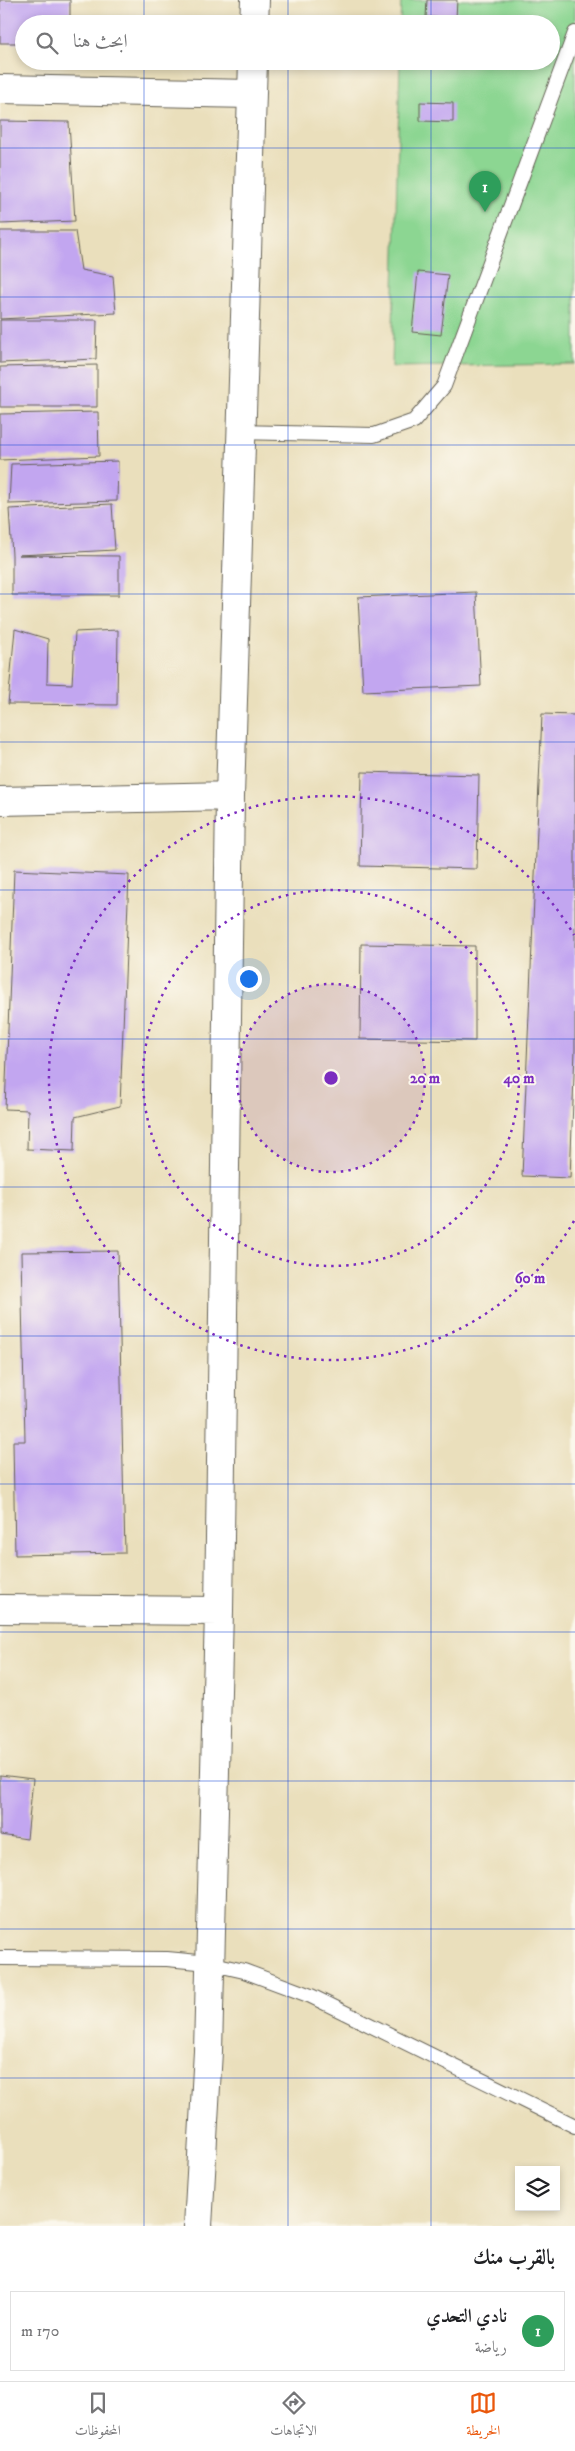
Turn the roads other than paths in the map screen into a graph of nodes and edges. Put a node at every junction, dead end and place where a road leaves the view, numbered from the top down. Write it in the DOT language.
graph roads {
  1 [pos="255,0"];
  2 [pos="254,15"];
  3 [pos="575,33"];
  4 [pos="252,70"];
  5 [pos="0,89"];
  6 [pos="251,94"];
  7 [pos="240,432"];
  8 [pos="230,796"];
  9 [pos="0,801"];
  10 [pos="0,1609"];
  11 [pos="219,1611"];
  12 [pos="0,1958"];
  13 [pos="209,1963"];
  14 [pos="575,2126"];
  15 [pos="198,2226"];
  1 -- 2 [label="street"];
  3 -- 7 [label="lane"];
  4 -- 6 [label="street"];
  5 -- 6 [label="street"];
  6 -- 7 [label="street"];
  7 -- 8 [label="street"];
  8 -- 9 [label="street"];
  8 -- 11 [label="street"];
  10 -- 11 [label="street"];
  11 -- 13 [label="street"];
  12 -- 13 [label="lane"];
  13 -- 14 [label="lane"];
  13 -- 15 [label="street"];
}
